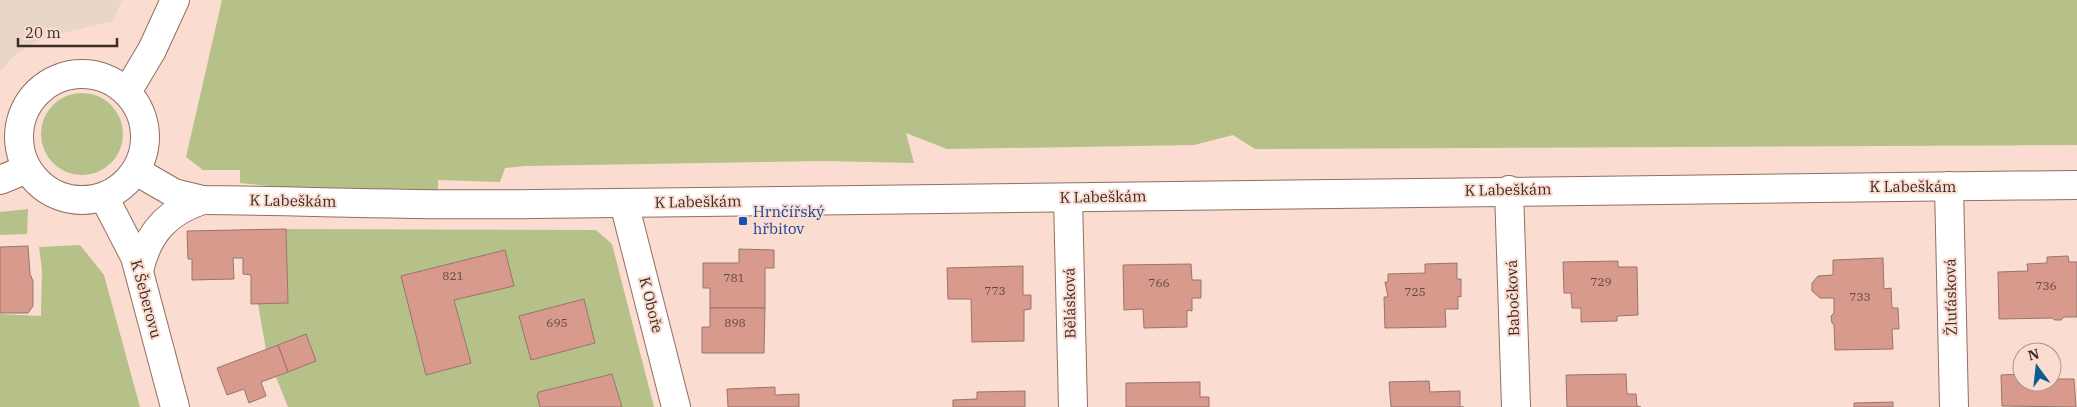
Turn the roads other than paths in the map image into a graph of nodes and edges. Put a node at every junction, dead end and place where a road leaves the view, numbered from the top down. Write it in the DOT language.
graph roads {
  1 [pos="175,0"];
  2 [pos="128,92"];
  3 [pos="27,169"];
  4 [pos="136,171"];
  5 [pos="0,180"];
  6 [pos="2077,185"];
  7 [pos="1949,186"];
  8 [pos="1509,190"];
  9 [pos="104,197"];
  10 [pos="1068,198"];
  11 [pos="203,200"];
  12 [pos="624,202"];
  13 [pos="139,271"];
  14 [pos="175,407"];
  15 [pos="676,407"];
  16 [pos="1073,407"];
  17 [pos="1516,407"];
  18 [pos="1954,407"];
  1 -- 2 [label="street"];
  2 -- 3 [label="street"];
  2 -- 4 [label="street"];
  3 -- 5 [label="street"];
  3 -- 9 [label="street"];
  4 -- 9 [label="street"];
  4 -- 11 [label="street, K Labeškám"];
  6 -- 7 [label="street, K Labeškám"];
  7 -- 8 [label="street, K Labeškám"];
  7 -- 18 [label="street, Žluťásková"];
  8 -- 10 [label="street, K Labeškám"];
  8 -- 17 [label="street, Babočková"];
  9 -- 13 [label="street, K Šeberovu"];
  10 -- 12 [label="street, K Labeškám"];
  10 -- 16 [label="street, Bělásková"];
  11 -- 12 [label="street, K Labeškám"];
  11 -- 13 [label="street"];
  12 -- 15 [label="street, K Oboře"];
  13 -- 14 [label="street, K Šeberovu"];
}
